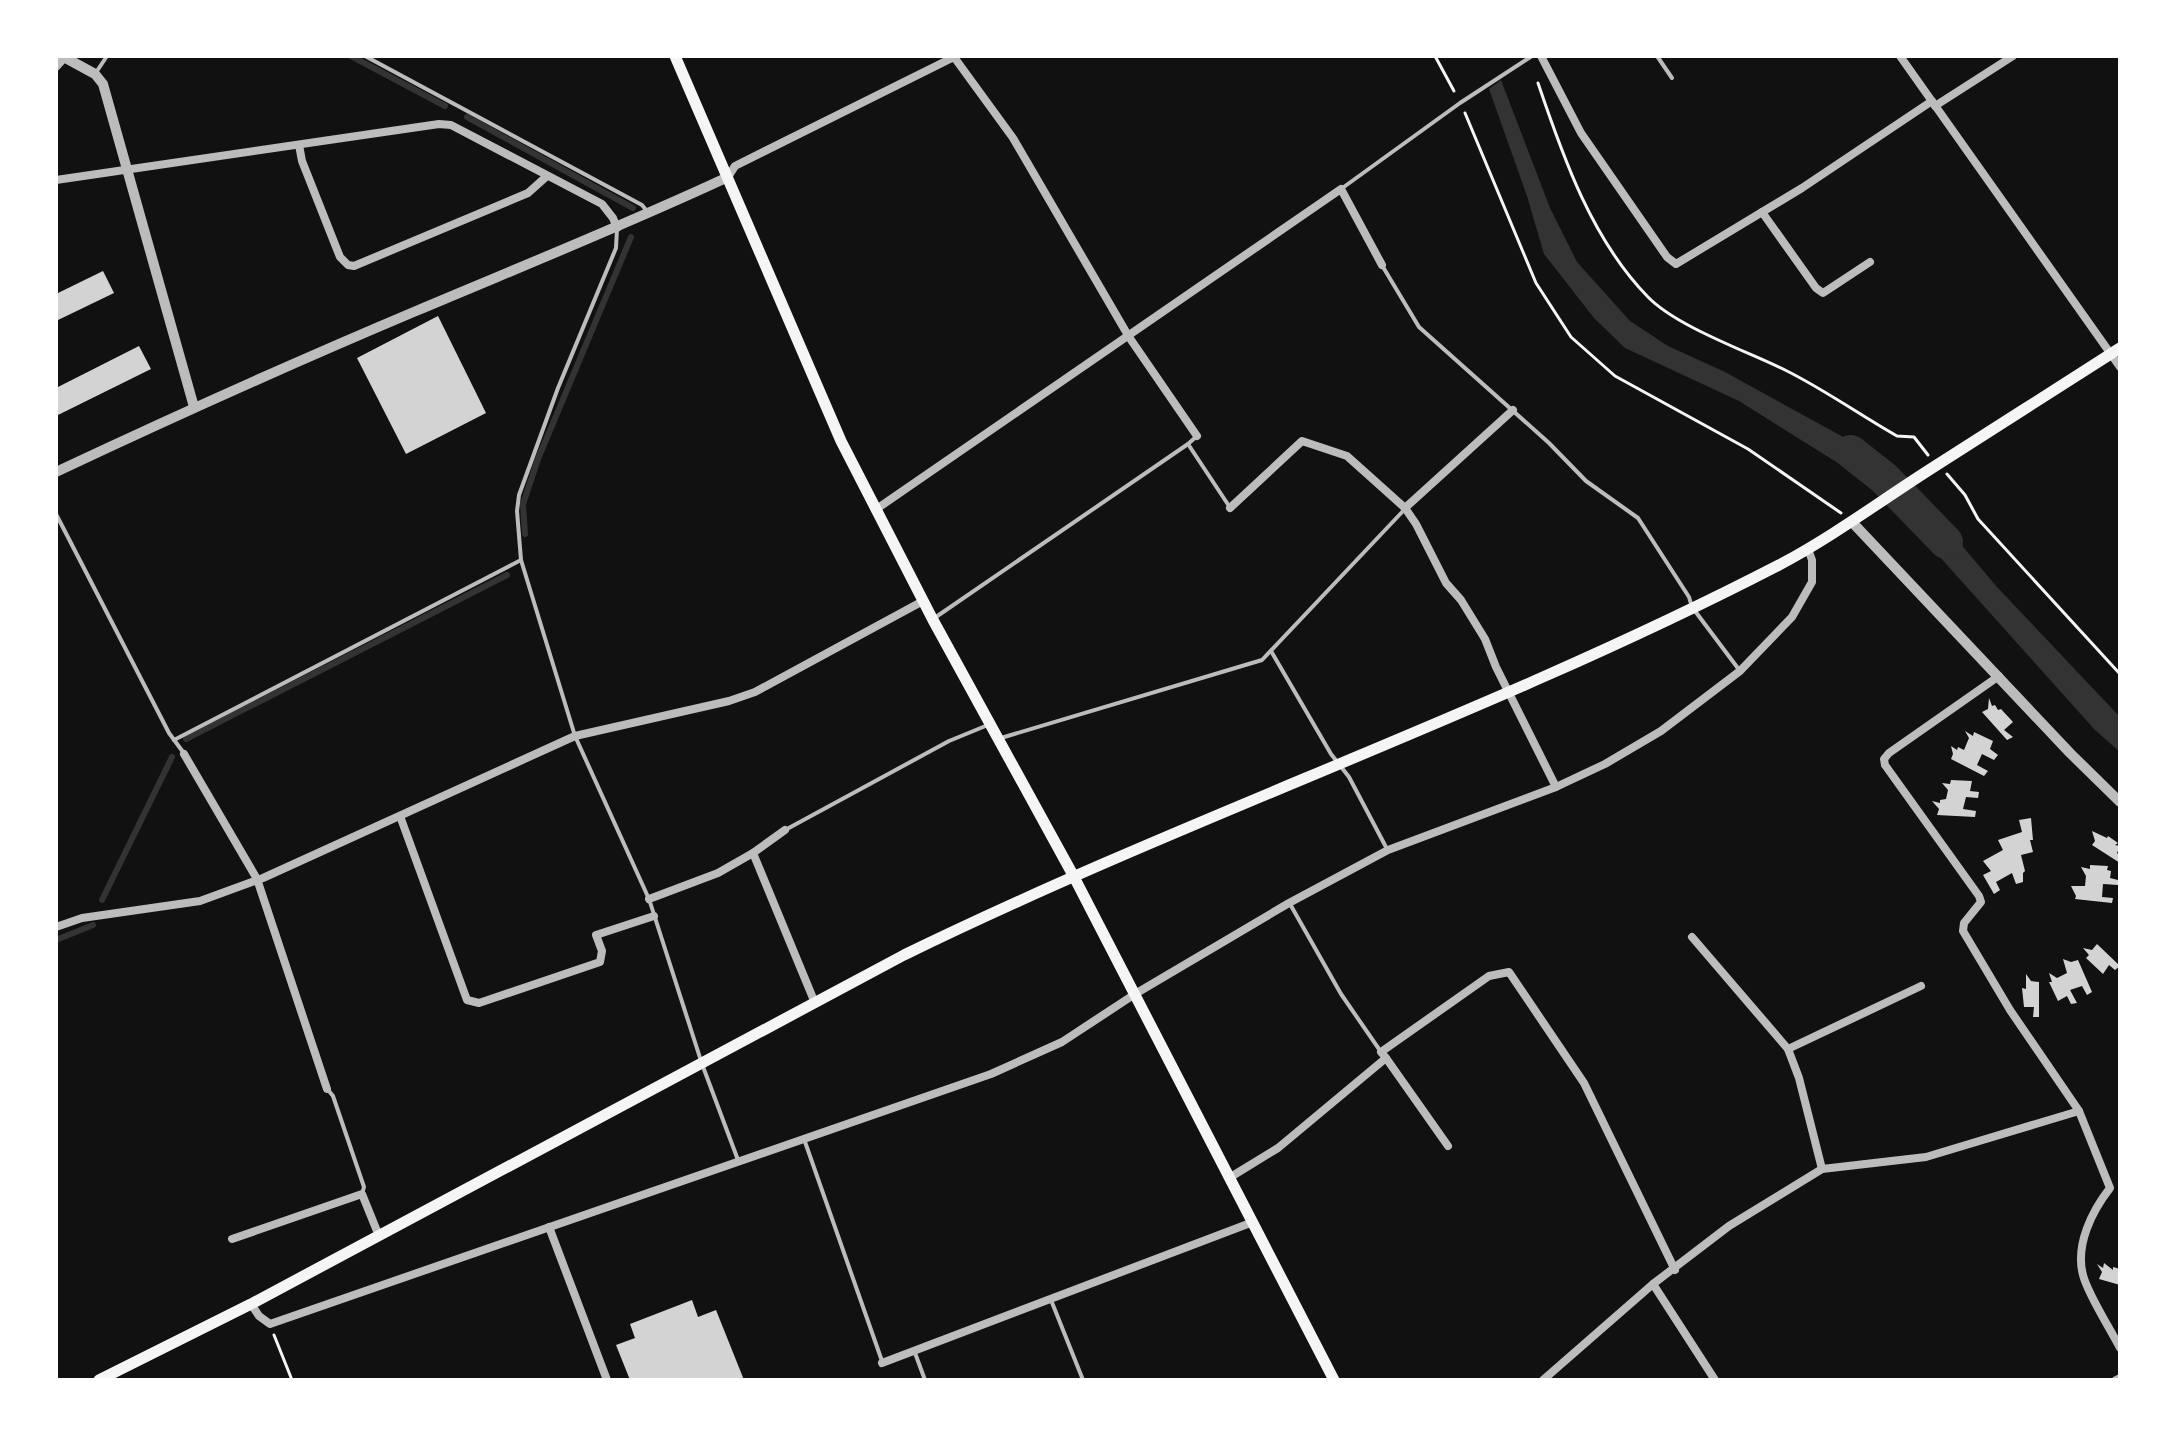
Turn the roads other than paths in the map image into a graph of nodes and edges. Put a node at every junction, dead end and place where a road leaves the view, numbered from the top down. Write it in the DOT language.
graph roads {
  1 [pos="107,56"];
  2 [pos="365,56"];
  3 [pos="675,56"];
  4 [pos="954,56"];
  5 [pos="1532,56"];
  6 [pos="1541,56"];
  7 [pos="1657,56"];
  8 [pos="1900,56"];
  9 [pos="2013,56"];
  10 [pos="63,57"];
  11 [pos="56,67"];
  12 [pos="95,74"];
  13 [pos="1672,78"];
  14 [pos="1934,104"];
  15 [pos="299,145"];
  16 [pos="126,169"];
  17 [pos="547,176"];
  18 [pos="728,177"];
  19 [pos="56,180"];
  20 [pos="1341,189"];
  21 [pos="1762,212"];
  22 [pos="648,214"];
  23 [pos="617,228"];
  24 [pos="1870,262"];
  25 [pos="1382,265"];
  26 [pos="1129,337"];
  27 [pos="2115,352"];
  28 [pos="2120,367"];
  29 [pos="194,407"];
  30 [pos="1513,410"];
  31 [pos="1197,436"];
  32 [pos="1188,444"];
  33 [pos="56,472"];
  34 [pos="1230,508"];
  35 [pos="1405,508"];
  36 [pos="875,510"];
  37 [pos="56,514"];
  38 [pos="1852,522"];
  39 [pos="1808,549"];
  40 [pos="521,560"];
  41 [pos="923,601"];
  42 [pos="1692,607"];
  43 [pos="933,620"];
  44 [pos="1271,651"];
  45 [pos="1740,671"];
  46 [pos="1999,676"];
  47 [pos="1508,692"];
  48 [pos="990,724"];
  49 [pos="575,736"];
  50 [pos="998,739"];
  51 [pos="174,740"];
  52 [pos="184,754"];
  53 [pos="1340,765"];
  54 [pos="1556,787"];
  55 [pos="2120,802"];
  56 [pos="400,816"];
  57 [pos="785,830"];
  58 [pos="1388,850"];
  59 [pos="753,853"];
  60 [pos="1073,875"];
  61 [pos="257,879"];
  62 [pos="649,899"];
  63 [pos="1289,903"];
  64 [pos="654,916"];
  65 [pos="56,927"];
  66 [pos="1692,937"];
  67 [pos="1921,986"];
  68 [pos="1135,994"];
  69 [pos="815,1003"];
  70 [pos="1788,1049"];
  71 [pos="1383,1055"];
  72 [pos="702,1064"];
  73 [pos="327,1089"];
  74 [pos="2079,1111"];
  75 [pos="804,1139"];
  76 [pos="1448,1146"];
  77 [pos="738,1161"];
  78 [pos="1822,1169"];
  79 [pos="1229,1178"];
  80 [pos="362,1194"];
  81 [pos="1253,1222"];
  82 [pos="549,1227"];
  83 [pos="379,1236"];
  84 [pos="232,1239"];
  85 [pos="1675,1270"];
  86 [pos="1653,1284"];
  87 [pos="1051,1299"];
  88 [pos="251,1304"];
  89 [pos="2120,1348"];
  90 [pos="915,1353"];
  91 [pos="882,1363"];
  92 [pos="99,1380"];
  93 [pos="607,1380"];
  94 [pos="925,1380"];
  95 [pos="1083,1380"];
  96 [pos="1334,1380"];
  97 [pos="1543,1380"];
  98 [pos="1715,1380"];
  1 -- 12 [label="lane"];
  2 -- 22 [label="lane"];
  3 -- 18 [label="main road"];
  4 -- 18 [label="street"];
  4 -- 26 [label="street"];
  5 -- 20 [label="lane"];
  6 -- 21 [label="street"];
  7 -- 13 [label="lane"];
  8 -- 14 [label="street"];
  9 -- 14 [label="street"];
  10 -- 11 [label="street"];
  10 -- 12 [label="street"];
  12 -- 16 [label="street"];
  14 -- 21 [label="street"];
  14 -- 27 [label="street"];
  15 -- 16 [label="street"];
  15 -- 17 [label="street"];
  15 -- 17 [label="street"];
  16 -- 19 [label="street"];
  16 -- 29 [label="street"];
  17 -- 23 [label="street"];
  18 -- 22 [label="street"];
  18 -- 36 [label="main road"];
  20 -- 25 [label="street"];
  20 -- 26 [label="street"];
  21 -- 24 [label="street"];
  22 -- 23 [label="street"];
  23 -- 29 [label="street"];
  23 -- 40 [label="lane"];
  25 -- 30 [label="lane"];
  26 -- 31 [label="street"];
  26 -- 36 [label="street"];
  27 -- 28 [label="street"];
  27 -- 38 [label="main road"];
  29 -- 33 [label="street"];
  30 -- 35 [label="street"];
  30 -- 42 [label="lane"];
  31 -- 32 [label="lane"];
  32 -- 34 [label="lane"];
  32 -- 43 [label="lane"];
  34 -- 35 [label="street"];
  35 -- 44 [label="lane"];
  35 -- 47 [label="street"];
  36 -- 41 [label="main road"];
  37 -- 51 [label="lane"];
  38 -- 39 [label="main road"];
  38 -- 46 [label="street"];
  39 -- 42 [label="main road"];
  39 -- 45 [label="street"];
  40 -- 49 [label="lane"];
  40 -- 51 [label="lane"];
  41 -- 43 [label="main road"];
  41 -- 49 [label="street"];
  42 -- 45 [label="lane"];
  42 -- 47 [label="main road"];
  43 -- 48 [label="main road"];
  44 -- 50 [label="lane"];
  44 -- 53 [label="lane"];
  45 -- 54 [label="street"];
  46 -- 55 [label="street"];
  46 -- 74 [label="street"];
  47 -- 53 [label="main road"];
  47 -- 54 [label="street"];
  48 -- 50 [label="main road"];
  48 -- 57 [label="lane"];
  49 -- 56 [label="street"];
  49 -- 62 [label="lane"];
  50 -- 60 [label="main road"];
  51 -- 52 [label="lane"];
  52 -- 61 [label="street"];
  53 -- 58 [label="lane"];
  53 -- 60 [label="main road"];
  54 -- 58 [label="street"];
  56 -- 61 [label="street"];
  56 -- 64 [label="street"];
  57 -- 59 [label="street"];
  58 -- 63 [label="street"];
  59 -- 62 [label="street"];
  59 -- 69 [label="street"];
  60 -- 68 [label="main road"];
  60 -- 69 [label="main road"];
  61 -- 65 [label="street"];
  61 -- 73 [label="street"];
  62 -- 64 [label="lane"];
  63 -- 68 [label="street"];
  63 -- 71 [label="lane"];
  64 -- 72 [label="lane"];
  66 -- 70 [label="street"];
  67 -- 70 [label="street"];
  68 -- 75 [label="street"];
  68 -- 79 [label="main road"];
  69 -- 72 [label="main road"];
  70 -- 78 [label="street"];
  71 -- 76 [label="street"];
  71 -- 79 [label="street"];
  71 -- 85 [label="street"];
  72 -- 77 [label="lane"];
  72 -- 83 [label="main road"];
  73 -- 80 [label="lane"];
  74 -- 78 [label="street"];
  74 -- 89 [label="street"];
  75 -- 77 [label="street"];
  75 -- 91 [label="lane"];
  77 -- 82 [label="street"];
  78 -- 85 [label="street"];
  79 -- 81 [label="main road"];
  80 -- 83 [label="street"];
  80 -- 84 [label="street"];
  81 -- 87 [label="street"];
  81 -- 96 [label="main road"];
  82 -- 88 [label="street"];
  82 -- 93 [label="street"];
  83 -- 88 [label="main road"];
  85 -- 86 [label="street"];
  86 -- 97 [label="street"];
  86 -- 98 [label="street"];
  87 -- 90 [label="street"];
  87 -- 95 [label="lane"];
  88 -- 92 [label="main road"];
  90 -- 91 [label="street"];
  90 -- 94 [label="lane"];
}
